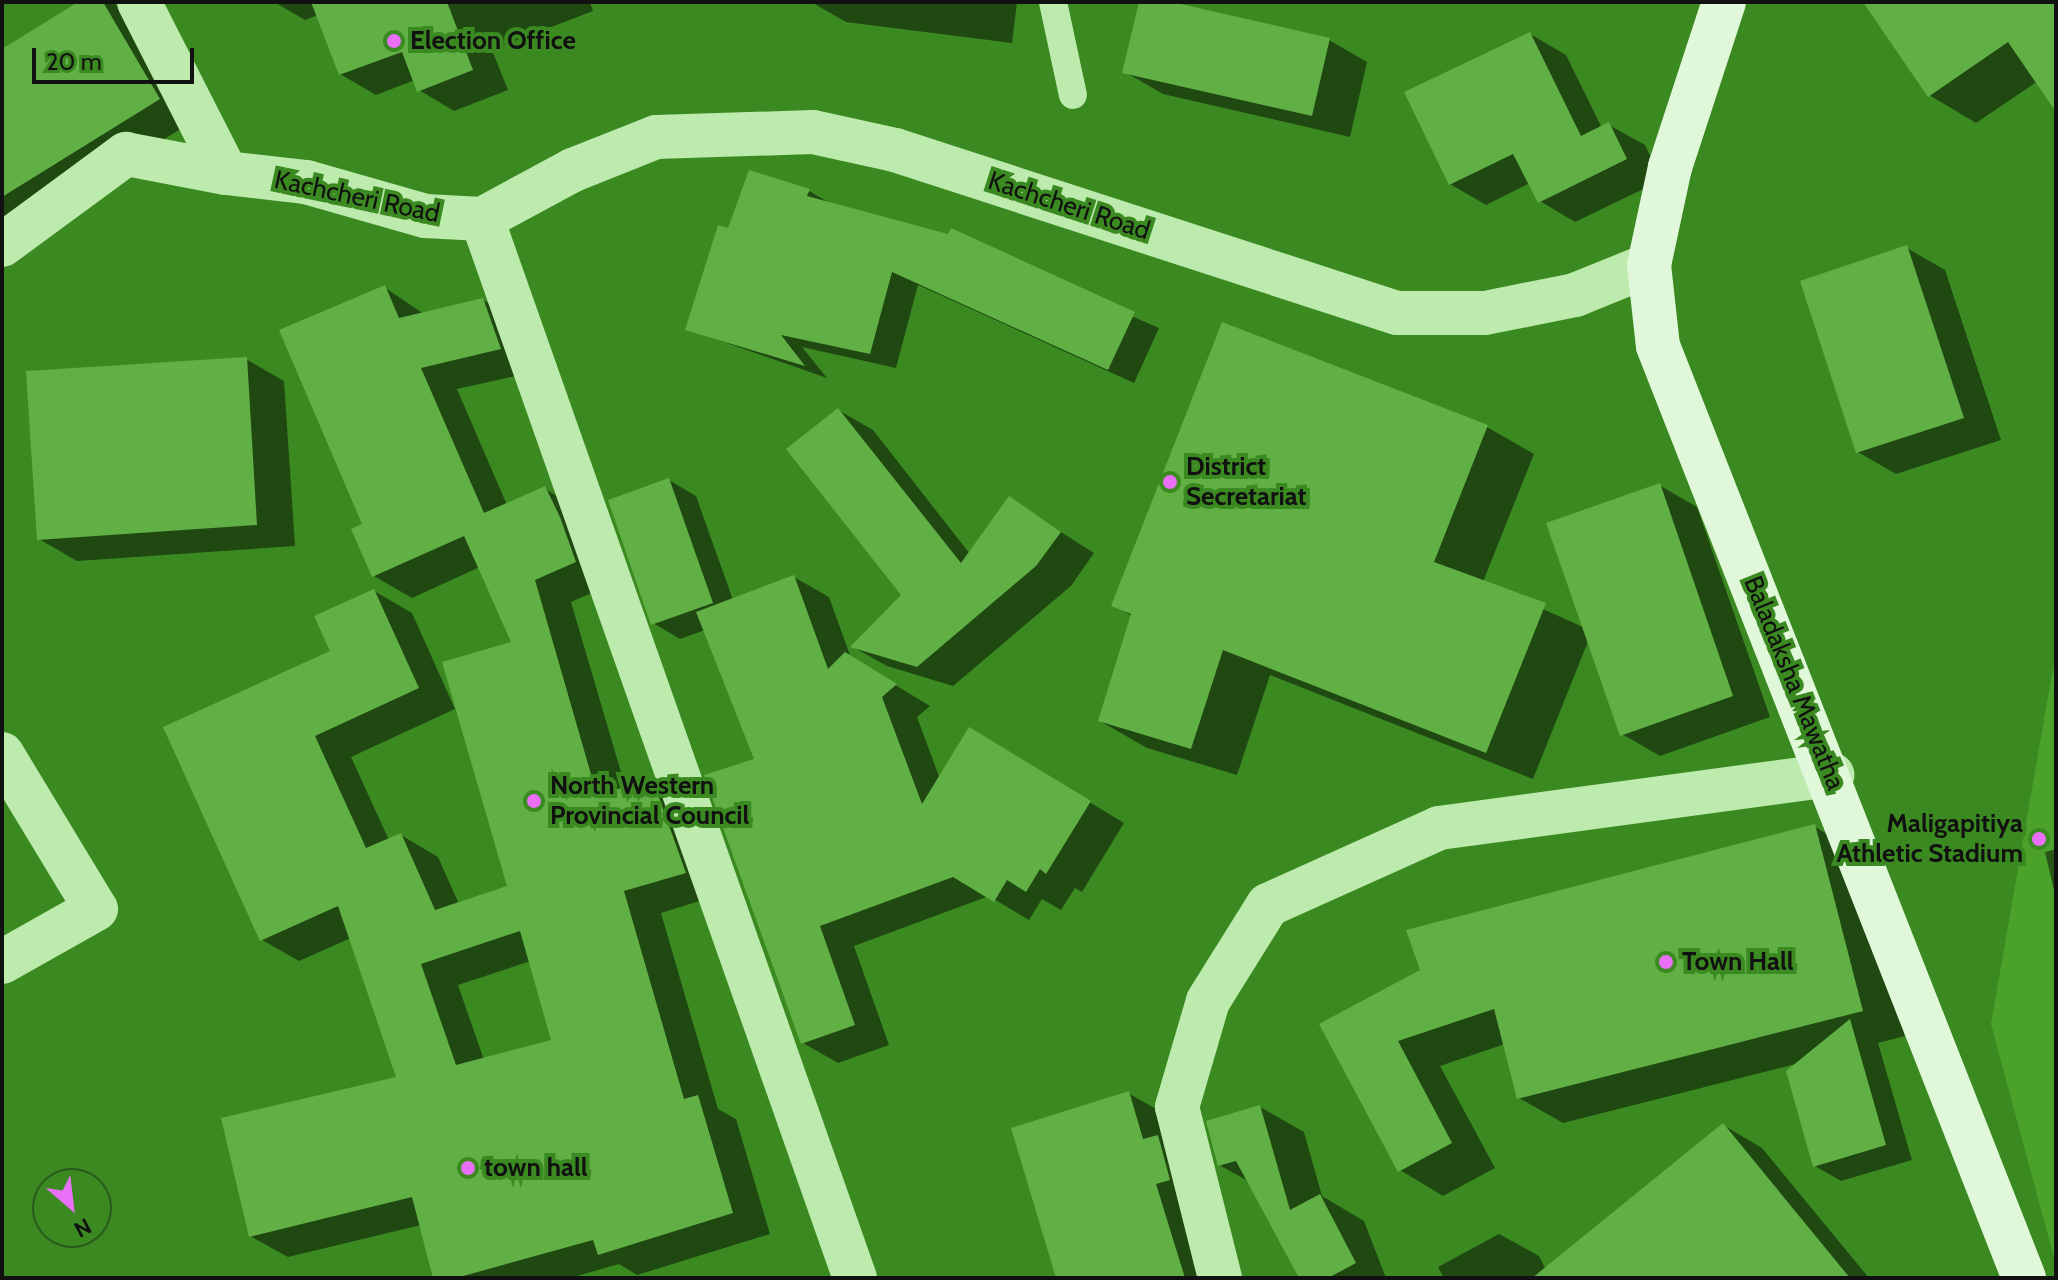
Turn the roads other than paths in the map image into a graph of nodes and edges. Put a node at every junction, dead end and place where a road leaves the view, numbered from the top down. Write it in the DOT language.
graph roads {
  1 [pos="139,2"];
  2 [pos="1053,2"];
  3 [pos="1724,2"];
  4 [pos="1073,95"];
  5 [pos="226,173"];
  6 [pos="482,219"];
  7 [pos="2,245"];
  8 [pos="1649,265"];
  9 [pos="2,754"];
  10 [pos="1832,775"];
  11 [pos="2,962"];
  12 [pos="855,1278"];
  13 [pos="1220,1278"];
  14 [pos="2024,1278"];
  1 -- 5 [label="street"];
  2 -- 4 [label="lane"];
  3 -- 8 [label="main road"];
  5 -- 6 [label="street, Kachcheri Road"];
  5 -- 7 [label="street, Kachcheri Road"];
  6 -- 8 [label="street, Kachcheri Road"];
  6 -- 12 [label="street"];
  8 -- 10 [label="main road, Baladaksha Mawatha"];
  9 -- 11 [label="street"];
  10 -- 13 [label="street"];
  10 -- 14 [label="main road, Baladaksha Mawatha"];
}
